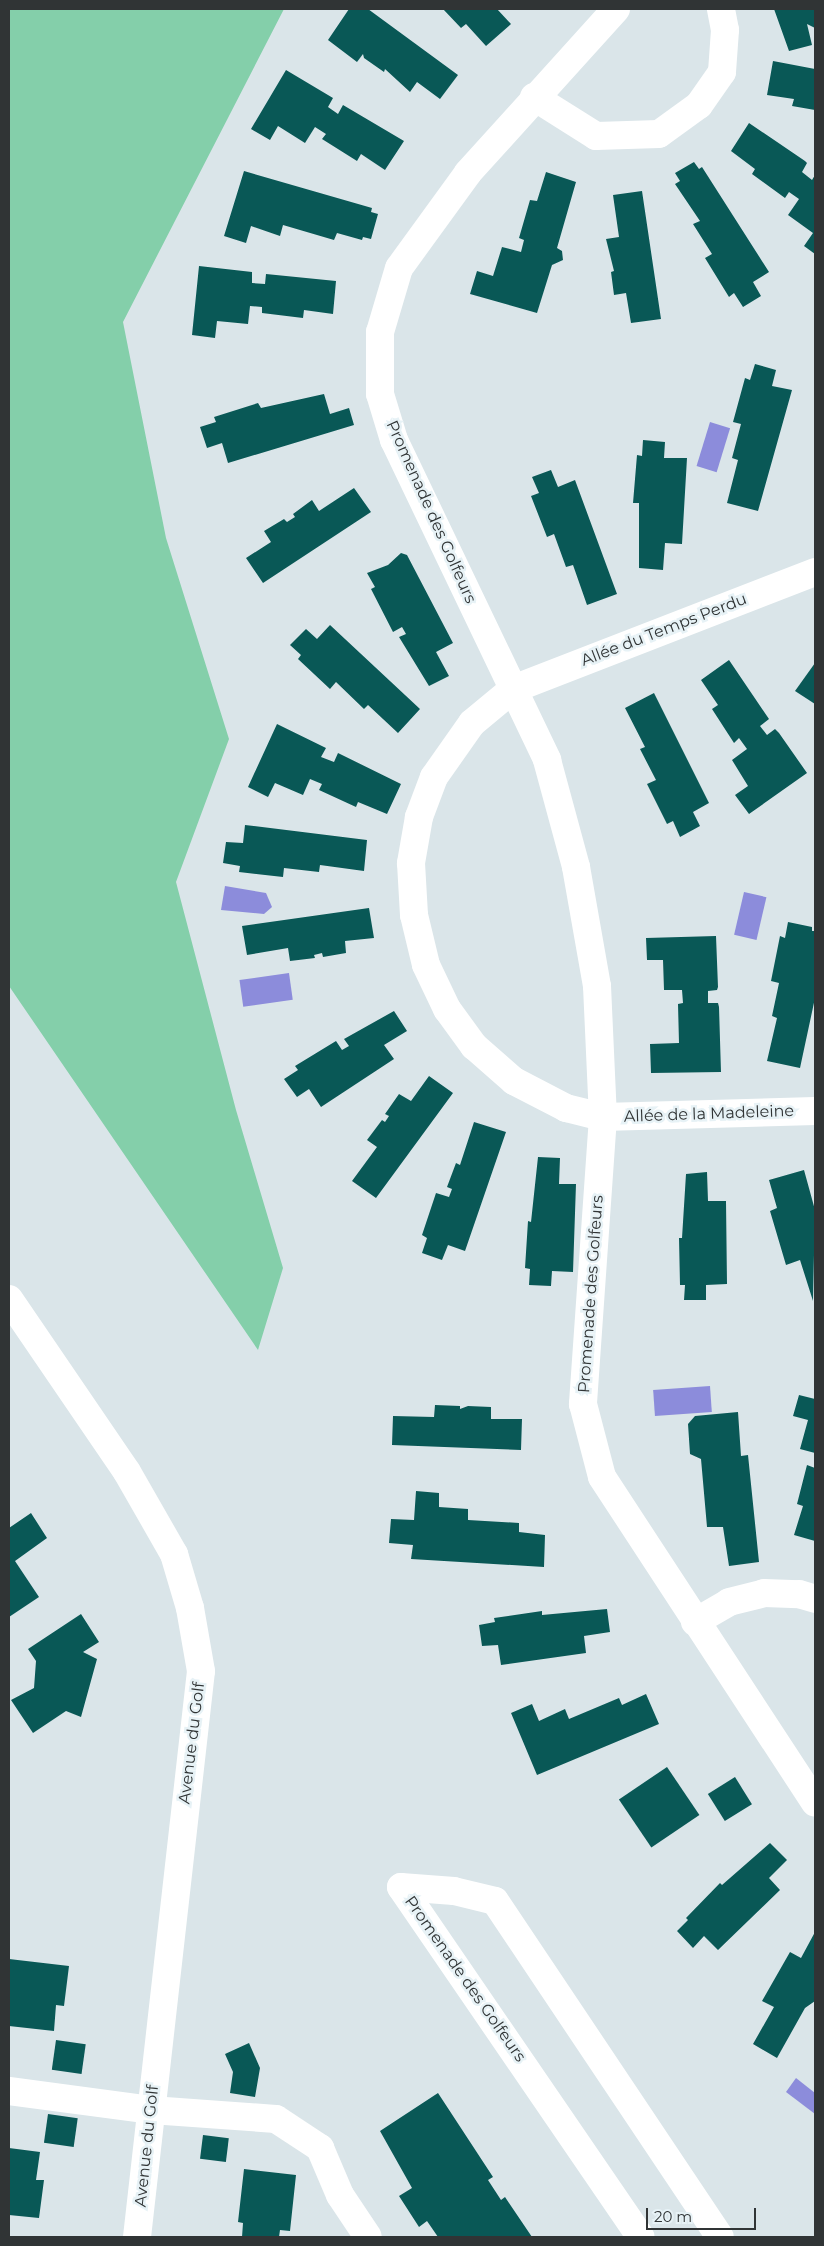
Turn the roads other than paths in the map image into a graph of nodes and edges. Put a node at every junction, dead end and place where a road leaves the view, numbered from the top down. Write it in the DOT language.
graph roads {
  1 [pos="616,9"];
  2 [pos="720,9"];
  3 [pos="534,96"];
  4 [pos="815,572"];
  5 [pos="513,689"];
  6 [pos="815,1111"];
  7 [pos="603,1117"];
  8 [pos="12,1310"];
  9 [pos="815,1599"];
  10 [pos="695,1622"];
  11 [pos="815,1803"];
  12 [pos="9,2091"];
  13 [pos="150,2110"];
  14 [pos="137,2237"];
  15 [pos="368,2237"];
  16 [pos="641,2237"];
  17 [pos="720,2237"];
  1 -- 3 [label="street, Promenade des Golfeurs"];
  2 -- 3 [label="street"];
  3 -- 5 [label="street, Promenade des Golfeurs"];
  4 -- 5 [label="street, Allée du Temps Perdu"];
  5 -- 7 [label="street, Promenade des Golfeurs"];
  5 -- 7 [label="street"];
  6 -- 7 [label="street, Allée de la Madeleine"];
  7 -- 10 [label="street, Promenade des Golfeurs"];
  8 -- 13 [label="street, Avenue du Golf"];
  9 -- 10 [label="street"];
  10 -- 11 [label="street, Promenade des Golfeurs"];
  12 -- 13 [label="street"];
  13 -- 14 [label="street, Avenue du Golf"];
  13 -- 15 [label="street"];
  16 -- 17 [label="street, Promenade des Golfeurs"];
}
